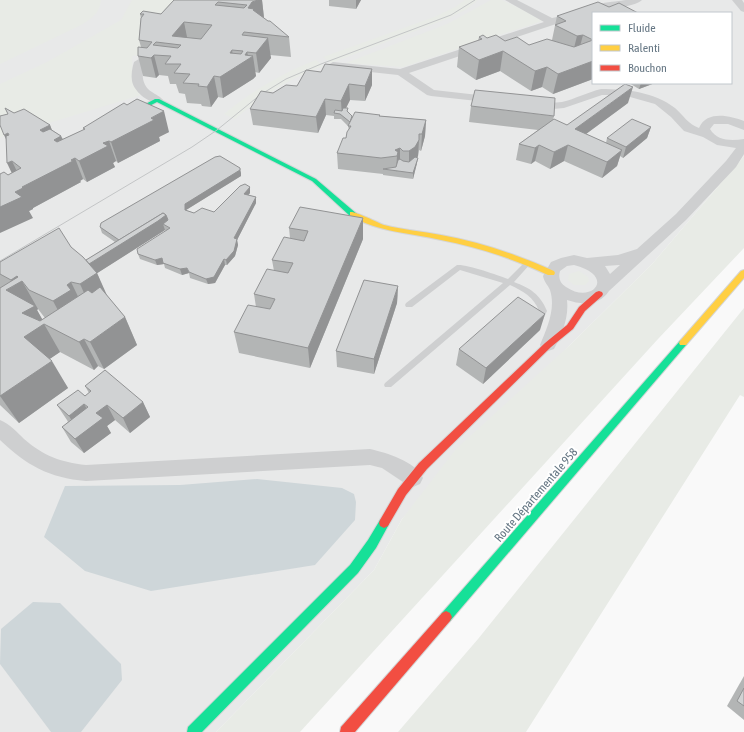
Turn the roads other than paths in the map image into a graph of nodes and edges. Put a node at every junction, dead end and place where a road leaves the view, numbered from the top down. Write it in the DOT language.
graph roads {
  1 [pos="510,0"];
  2 [pos="637,0"];
  3 [pos="738,0"];
  4 [pos="744,9"];
  5 [pos="552,22"];
  6 [pos="139,62"];
  7 [pos="333,66"];
  8 [pos="401,72"];
  9 [pos="157,100"];
  10 [pos="507,101"];
  11 [pos="522,103"];
  12 [pos="744,116"];
  13 [pos="724,120"];
  14 [pos="115,122"];
  15 [pos="744,126"];
  16 [pos="711,137"];
  17 [pos="744,144"];
  18 [pos="723,172"];
  19 [pos="640,253"];
  20 [pos="529,262"];
  21 [pos="588,263"];
  22 [pos="551,273"];
  23 [pos="744,273"];
  24 [pos="510,282"];
  25 [pos="557,288"];
  26 [pos="602,291"];
  27 [pos="409,305"];
  28 [pos="537,323"];
  29 [pos="548,345"];
  30 [pos="388,385"];
  31 [pos="0,428"];
  32 [pos="413,478"];
  33 [pos="193,732"];
  34 [pos="346,732"];
  1 -- 5 [label="street"];
  2 -- 5 [label="street"];
  3 -- 4 [label="street"];
  5 -- 8 [label="street"];
  6 -- 9 [label="street"];
  7 -- 8 [label="street"];
  8 -- 10 [label="street"];
  9 -- 14 [label="street"];
  9 -- 20 [label="street"];
  11 -- 16 [label="street"];
  12 -- 13 [label="street"];
  13 -- 15 [label="street"];
  13 -- 16 [label="street"];
  16 -- 17 [label="street"];
  16 -- 18 [label="street"];
  17 -- 18 [label="street"];
  18 -- 19 [label="street"];
  19 -- 21 [label="street"];
  19 -- 26 [label="street"];
  20 -- 22 [label="street"];
  20 -- 24 [label="lane"];
  21 -- 22 [label="street"];
  21 -- 26 [label="street"];
  22 -- 25 [label="street"];
  23 -- 34 [label="street, Route Départementale 958"];
  24 -- 27 [label="lane"];
  24 -- 28 [label="lane"];
  24 -- 30 [label="lane"];
  25 -- 26 [label="street"];
  25 -- 29 [label="street"];
  26 -- 29 [label="street"];
  29 -- 32 [label="street"];
  31 -- 32 [label="street"];
  32 -- 33 [label="street"];
}
